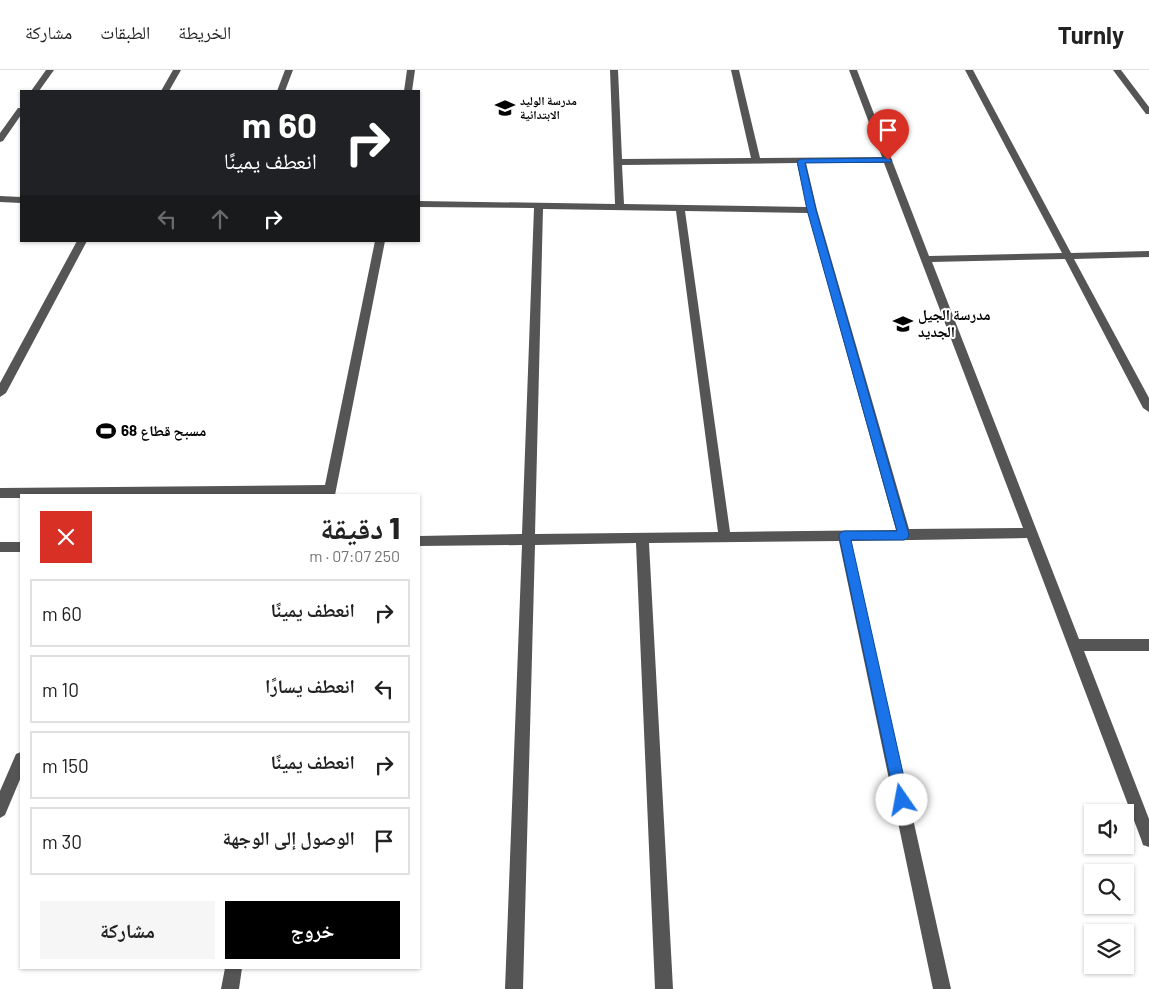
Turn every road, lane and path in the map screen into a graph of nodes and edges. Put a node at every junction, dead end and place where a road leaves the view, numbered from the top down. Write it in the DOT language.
graph roads {
  1 [pos="50,70"];
  2 [pos="177,70"];
  3 [pos="289,70"];
  4 [pos="412,70"];
  5 [pos="614,70"];
  6 [pos="735,70"];
  7 [pos="853,70"];
  8 [pos="969,70"];
  9 [pos="1117,70"];
  10 [pos="36,90"];
  11 [pos="166,90"];
  12 [pos="281,90"];
  13 [pos="408,90"];
  14 [pos="20,111"];
  15 [pos="1149,112"];
  16 [pos="0,139"];
  17 [pos="888,160"];
  18 [pos="756,161"];
  19 [pos="801,161"];
  20 [pos="618,162"];
  21 [pos="0,199"];
  22 [pos="20,200"];
  23 [pos="420,204"];
  24 [pos="539,206"];
  25 [pos="620,207"];
  26 [pos="680,208"];
  27 [pos="812,210"];
  28 [pos="81,242"];
  29 [pos="380,242"];
  30 [pos="1149,254"];
  31 [pos="1068,256"];
  32 [pos="926,259"];
  33 [pos="0,393"];
  34 [pos="1149,408"];
  35 [pos="0,493"];
  36 [pos="329,493"];
  37 [pos="1032,533"];
  38 [pos="904,535"];
  39 [pos="844,536"];
  40 [pos="725,538"];
  41 [pos="642,539"];
  42 [pos="529,540"];
  43 [pos="420,542"];
  44 [pos="0,547"];
  45 [pos="20,547"];
  46 [pos="1075,645"];
  47 [pos="1149,645"];
  48 [pos="20,761"];
  49 [pos="0,810"];
  50 [pos="1149,839"];
  51 [pos="234,969"];
  52 [pos="230,989"];
  53 [pos="514,989"];
  54 [pos="664,989"];
  55 [pos="942,989"];
  1 -- 10 [label="street"];
  2 -- 11 [label="street"];
  3 -- 12 [label="street"];
  4 -- 13 [label="street"];
  5 -- 20 [label="street"];
  6 -- 18 [label="street"];
  7 -- 17 [label="street"];
  8 -- 31 [label="street"];
  9 -- 15 [label="street"];
  14 -- 16 [label="street"];
  17 -- 19 [label="street"];
  17 -- 32 [label="street"];
  18 -- 19 [label="street"];
  18 -- 20 [label="street"];
  19 -- 27 [label="street"];
  20 -- 25 [label="street"];
  21 -- 22 [label="street"];
  23 -- 24 [label="street"];
  24 -- 25 [label="street"];
  24 -- 42 [label="street"];
  25 -- 26 [label="street"];
  26 -- 27 [label="street"];
  26 -- 40 [label="street"];
  27 -- 38 [label="street"];
  28 -- 33 [label="street"];
  29 -- 36 [label="street"];
  30 -- 31 [label="street"];
  31 -- 32 [label="street"];
  31 -- 34 [label="street"];
  32 -- 37 [label="street"];
  35 -- 36 [label="street"];
  37 -- 38 [label="street"];
  37 -- 46 [label="street"];
  38 -- 39 [label="street"];
  39 -- 40 [label="street"];
  39 -- 55 [label="street"];
  40 -- 41 [label="street"];
  41 -- 42 [label="street"];
  41 -- 54 [label="street"];
  42 -- 43 [label="street"];
  42 -- 53 [label="street"];
  44 -- 45 [label="street"];
  46 -- 47 [label="street"];
  46 -- 50 [label="street"];
  48 -- 49 [label="street"];
  51 -- 52 [label="street"];
}
